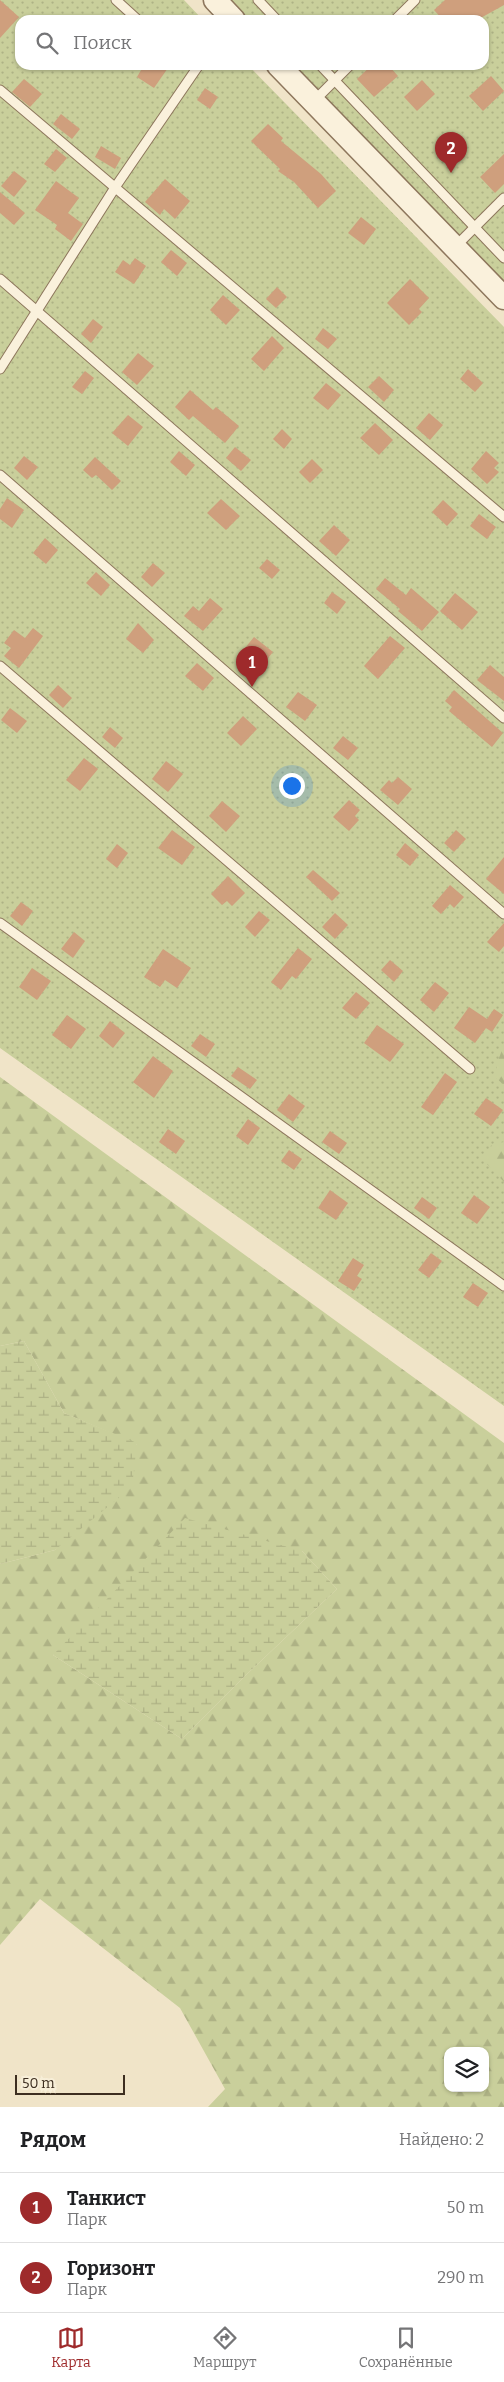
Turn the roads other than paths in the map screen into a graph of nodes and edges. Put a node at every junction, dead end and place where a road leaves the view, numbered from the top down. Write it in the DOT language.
graph roads {
  1 [pos="116,0"];
  2 [pos="258,0"];
  3 [pos="415,0"];
  4 [pos="132,15"];
  5 [pos="272,15"];
  6 [pos="400,15"];
  7 [pos="192,70"];
  8 [pos="283,70"];
  9 [pos="325,70"];
  10 [pos="345,70"];
  11 [pos="334,80"];
  12 [pos="0,90"];
  13 [pos="313,101"];
  14 [pos="116,186"];
  15 [pos="504,198"];
  16 [pos="475,228"];
  17 [pos="455,247"];
  18 [pos="504,258"];
  19 [pos="0,279"];
  20 [pos="504,298"];
  21 [pos="38,311"];
  22 [pos="0,369"];
  23 [pos="0,475"];
  24 [pos="504,517"];
  25 [pos="0,666"];
  26 [pos="504,718"];
  27 [pos="504,914"];
  28 [pos="0,923"];
  29 [pos="470,1069"];
  30 [pos="504,1286"];
  1 -- 4 [label="lane"];
  2 -- 5 [label="lane"];
  3 -- 6 [label="lane"];
  7 -- 14 [label="lane"];
  8 -- 13 [label="street"];
  9 -- 11 [label="lane"];
  10 -- 11 [label="lane"];
  11 -- 13 [label="lane"];
  11 -- 16 [label="lane"];
  12 -- 14 [label="lane"];
  13 -- 17 [label="street"];
  14 -- 21 [label="lane"];
  14 -- 24 [label="lane"];
  15 -- 16 [label="lane"];
  16 -- 17 [label="lane"];
  16 -- 18 [label="lane"];
  17 -- 20 [label="street"];
  19 -- 21 [label="lane"];
  21 -- 22 [label="lane"];
  21 -- 26 [label="lane"];
  23 -- 27 [label="lane"];
  25 -- 29 [label="lane"];
  28 -- 30 [label="lane"];
}
